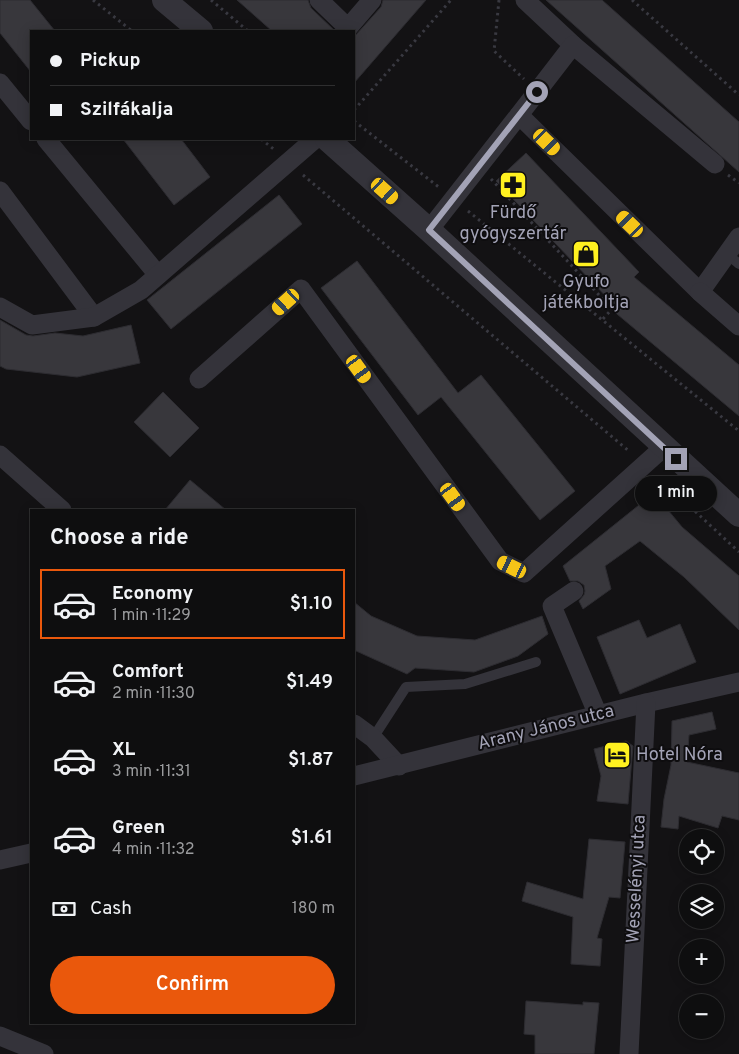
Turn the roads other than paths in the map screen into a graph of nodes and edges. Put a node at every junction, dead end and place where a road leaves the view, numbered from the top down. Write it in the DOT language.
graph roads {
  1 [pos="164,0"];
  2 [pos="319,0"];
  3 [pos="372,0"];
  4 [pos="524,0"];
  5 [pos="200,30"];
  6 [pos="573,45"];
  7 [pos="0,83"];
  8 [pos="519,115"];
  9 [pos="30,120"];
  10 [pos="47,140"];
  11 [pos="315,140"];
  12 [pos="328,140"];
  13 [pos="715,164"];
  14 [pos="0,191"];
  15 [pos="429,230"];
  16 [pos="739,237"];
  17 [pos="733,259"];
  18 [pos="158,275"];
  19 [pos="700,292"];
  20 [pos="0,308"];
  21 [pos="94,317"];
  22 [pos="739,326"];
  23 [pos="199,379"];
  24 [pos="664,447"];
  25 [pos="0,455"];
  26 [pos="61,509"];
  27 [pos="739,515"];
  28 [pos="574,591"];
  29 [pos="536,662"];
  30 [pos="739,682"];
  31 [pos="646,703"];
  32 [pos="598,715"];
  33 [pos="355,725"];
  34 [pos="373,738"];
  35 [pos="399,766"];
  36 [pos="355,776"];
  37 [pos="30,853"];
  38 [pos="0,860"];
  39 [pos="0,1036"];
  40 [pos="44,1054"];
  41 [pos="629,1054"];
  1 -- 5 [label="street"];
  2 -- 3 [label="street"];
  4 -- 6 [label="street"];
  6 -- 8 [label="street"];
  6 -- 13 [label="street"];
  7 -- 9 [label="street"];
  8 -- 15 [label="street"];
  8 -- 19 [label="street"];
  10 -- 18 [label="street"];
  11 -- 18 [label="street"];
  12 -- 15 [label="street"];
  14 -- 21 [label="street"];
  15 -- 24 [label="street"];
  16 -- 17 [label="street"];
  17 -- 19 [label="street"];
  18 -- 21 [label="street"];
  19 -- 22 [label="street"];
  20 -- 21 [label="street"];
  23 -- 24 [label="street"];
  24 -- 27 [label="street"];
  25 -- 26 [label="street"];
  28 -- 32 [label="street"];
  29 -- 34 [label="lane"];
  30 -- 31 [label="street, Arany János utca"];
  31 -- 32 [label="street, Arany János utca"];
  31 -- 41 [label="street, Wesselényi utca"];
  32 -- 35 [label="street, Arany János utca"];
  33 -- 34 [label="street"];
  34 -- 35 [label="street"];
  35 -- 36 [label="street, Arany János utca"];
  37 -- 38 [label="street"];
  39 -- 40 [label="street"];
}
